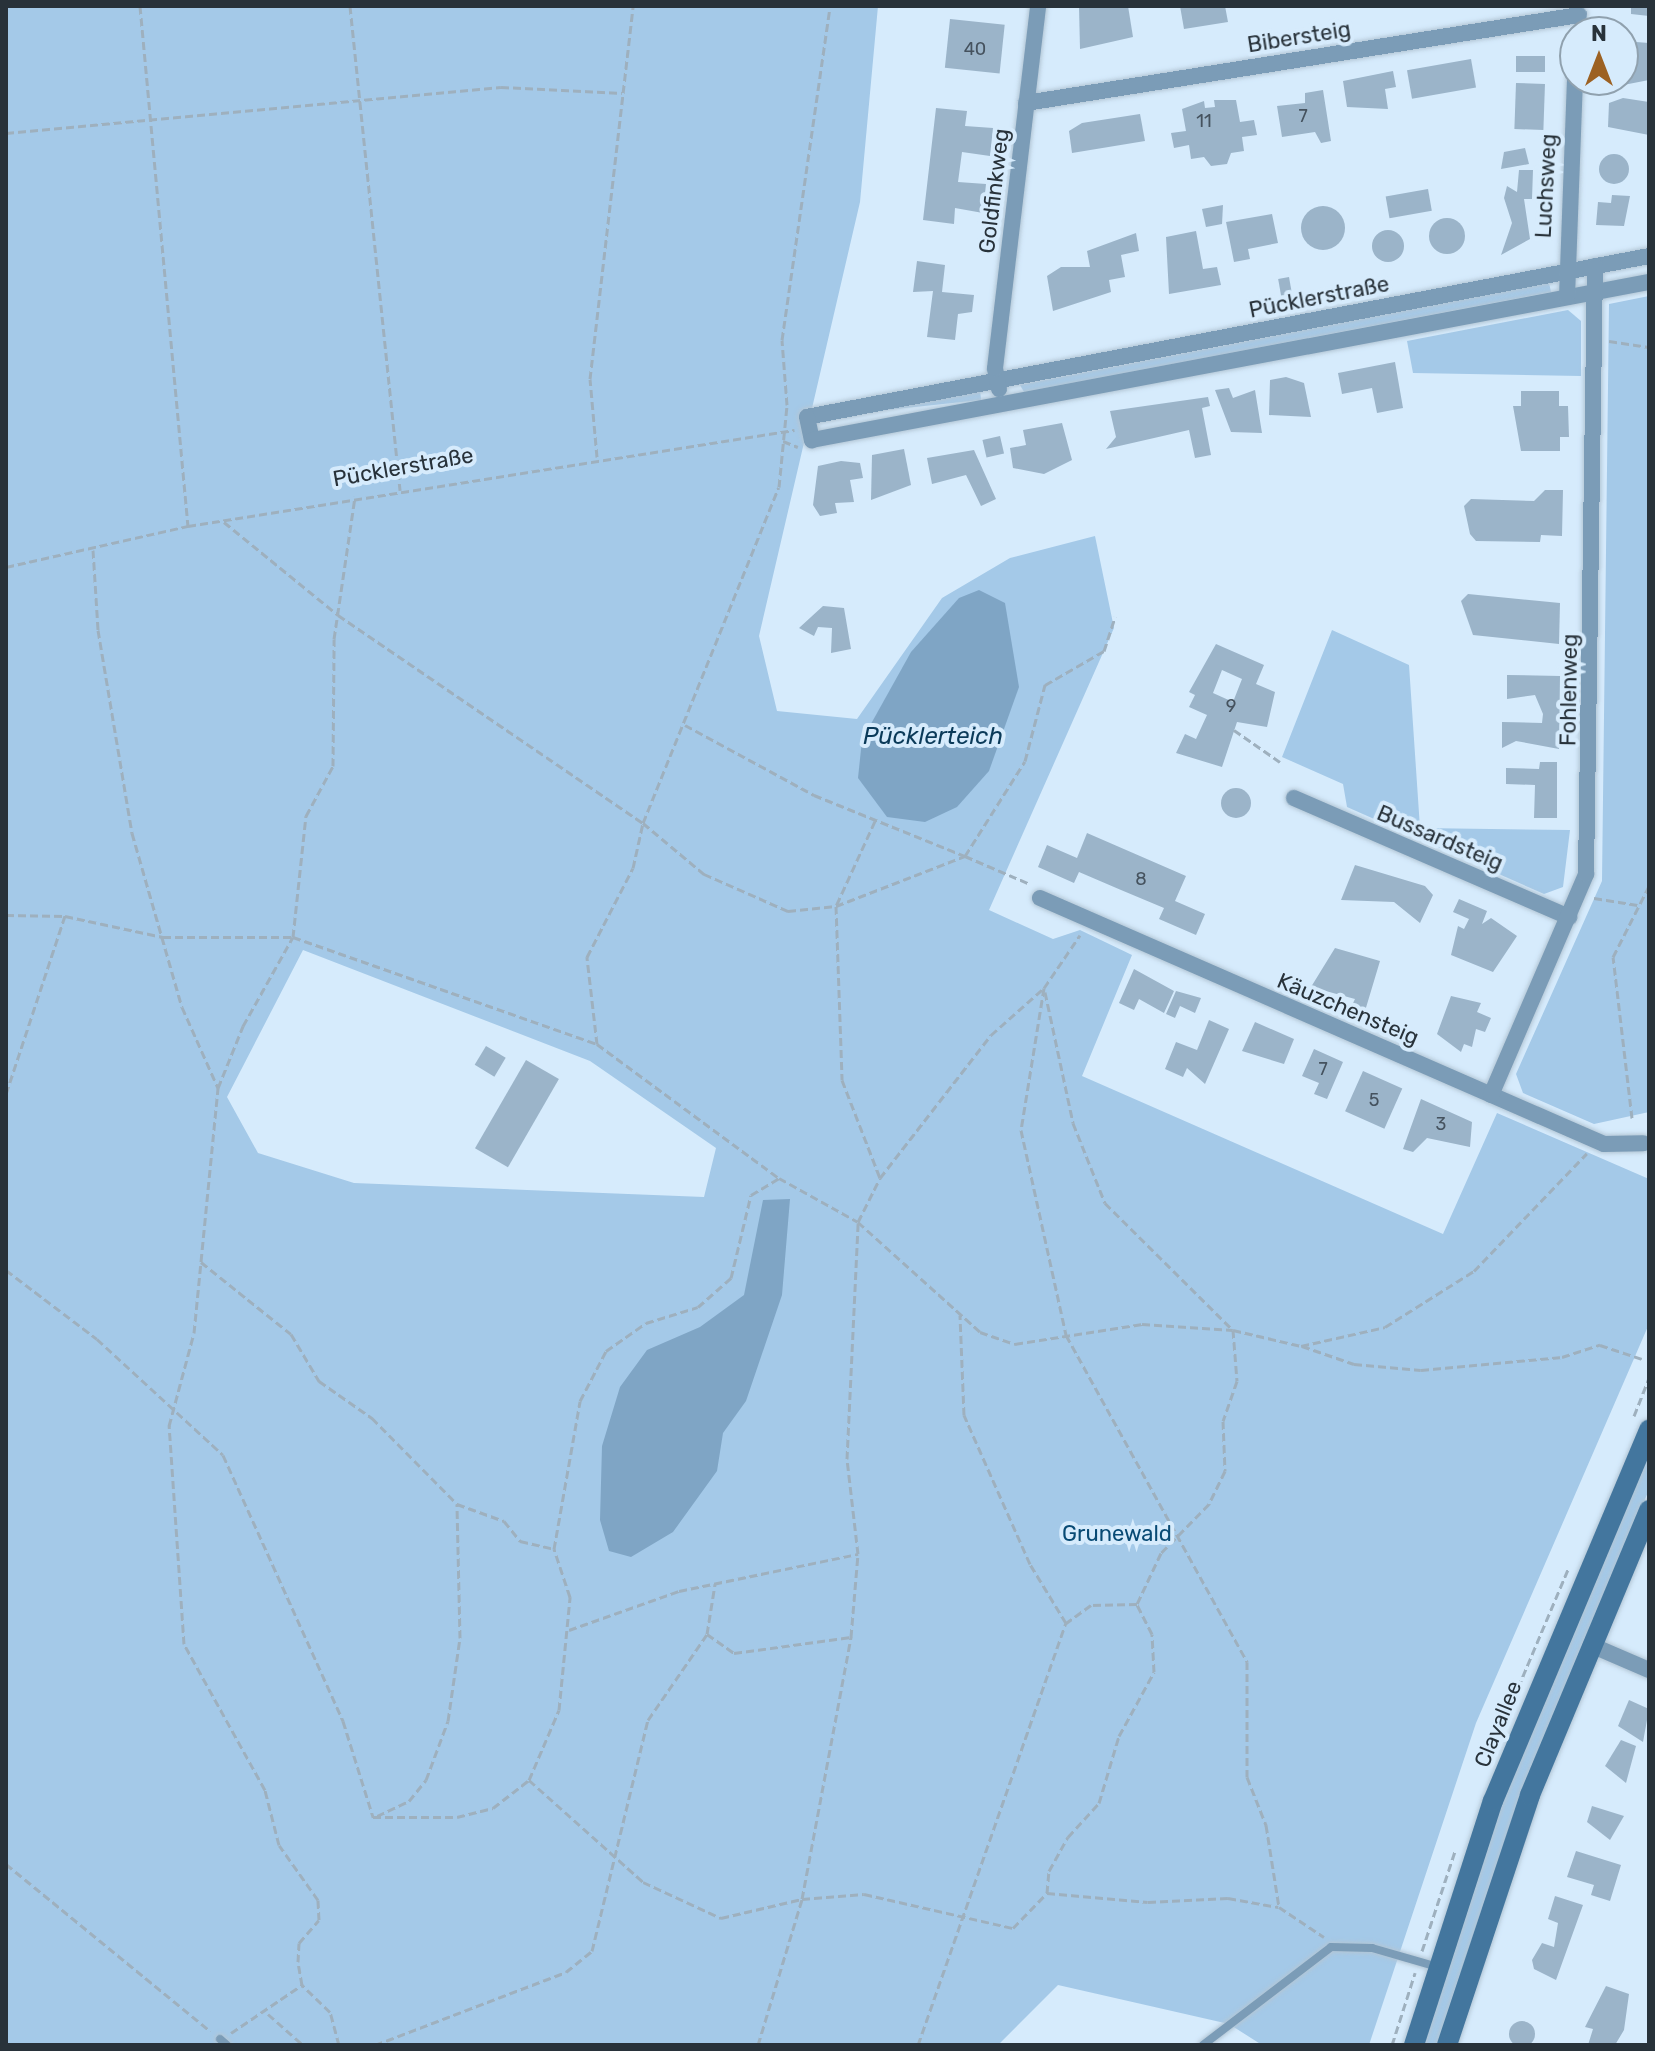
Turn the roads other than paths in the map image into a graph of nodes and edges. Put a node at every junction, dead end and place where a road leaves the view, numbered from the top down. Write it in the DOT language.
graph roads {
  1 [pos="1038,6"];
  2 [pos="1579,10"];
  3 [pos="1574,96"];
  4 [pos="1026,103"];
  5 [pos="1649,256"];
  6 [pos="1595,266"];
  7 [pos="1563,273"];
  8 [pos="1649,282"];
  9 [pos="1600,291"];
  10 [pos="1567,297"];
  11 [pos="997,381"];
  12 [pos="1002,404"];
  13 [pos="1294,798"];
  14 [pos="1040,898"];
  15 [pos="1569,917"];
  16 [pos="1491,1095"];
  17 [pos="1643,1143"];
  18 [pos="1649,1429"];
  19 [pos="1647,1519"];
  20 [pos="1591,1645"];
  21 [pos="1649,1670"];
  22 [pos="1438,1968"];
  23 [pos="1203,2045"];
  24 [pos="1414,2045"];
  25 [pos="1447,2045"];
  1 -- 4 [label="street, Goldfinkweg"];
  2 -- 4 [label="street, Bibersteig"];
  3 -- 7 [label="street, Luchsweg"];
  4 -- 11 [label="street, Goldfinkweg"];
  5 -- 6 [label="street, Pücklerstraße"];
  6 -- 7 [label="street, Pücklerstraße"];
  6 -- 9 [label="street, Fohlenweg"];
  7 -- 10 [label="street, Luchsweg"];
  7 -- 11 [label="street, Pücklerstraße"];
  8 -- 9 [label="street, Pücklerstraße"];
  9 -- 10 [label="street, Pücklerstraße"];
  9 -- 15 [label="street, Fohlenweg"];
  10 -- 12 [label="street, Pücklerstraße"];
  11 -- 12 [label="street"];
  11 -- 12 [label="street, Pücklerstraße"];
  13 -- 15 [label="street, Bussardsteig"];
  14 -- 16 [label="street, Käuzchensteig"];
  15 -- 16 [label="street, Fohlenweg"];
  16 -- 17 [label="street, Käuzchensteig"];
  18 -- 22 [label="main road, Clayallee"];
  19 -- 20 [label="main road"];
  20 -- 21 [label="street"];
  20 -- 25 [label="main road"];
  22 -- 23 [label="lane"];
  22 -- 24 [label="main road, Clayallee"];
}
